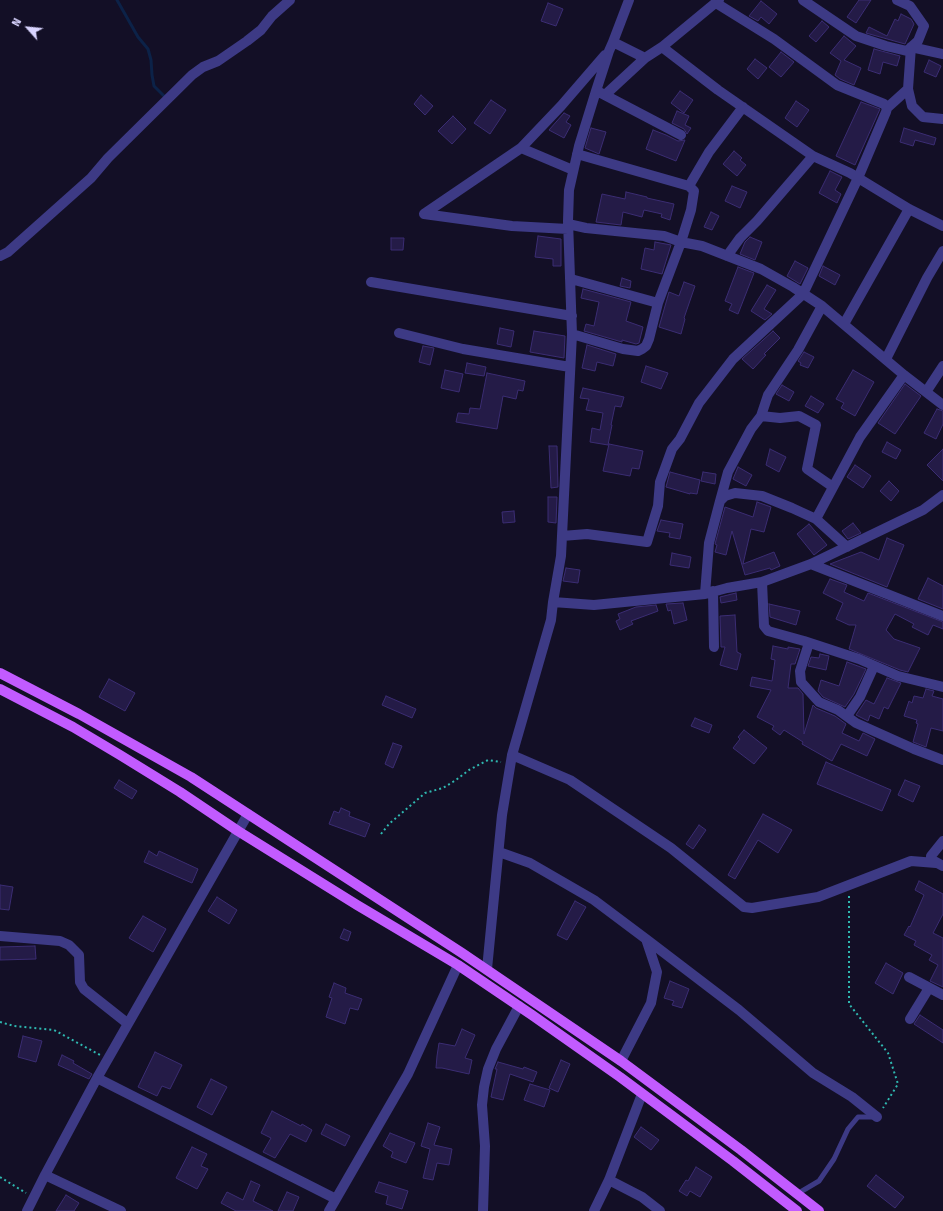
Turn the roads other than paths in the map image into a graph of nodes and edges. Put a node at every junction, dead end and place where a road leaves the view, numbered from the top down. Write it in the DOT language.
graph roads {
  1 [pos="290,0"];
  2 [pos="629,0"];
  3 [pos="803,0"];
  4 [pos="897,0"];
  5 [pos="718,2"];
  6 [pos="611,46"];
  7 [pos="662,47"];
  8 [pos="911,47"];
  9 [pos="943,54"];
  10 [pos="645,58"];
  11 [pos="908,89"];
  12 [pos="600,93"];
  13 [pos="743,107"];
  14 [pos="887,108"];
  15 [pos="943,119"];
  16 [pos="681,135"];
  17 [pos="521,148"];
  18 [pos="577,154"];
  19 [pos="813,156"];
  20 [pos="573,170"];
  21 [pos="858,178"];
  22 [pos="688,186"];
  23 [pos="909,209"];
  24 [pos="568,226"];
  25 [pos="943,226"];
  26 [pos="681,242"];
  27 [pos="943,251"];
  28 [pos="0,256"];
  29 [pos="727,256"];
  30 [pos="571,280"];
  31 [pos="371,282"];
  32 [pos="803,294"];
  33 [pos="658,303"];
  34 [pos="822,306"];
  35 [pos="572,316"];
  36 [pos="844,324"];
  37 [pos="399,333"];
  38 [pos="572,334"];
  39 [pos="886,359"];
  40 [pos="943,366"];
  41 [pos="570,367"];
  42 [pos="904,375"];
  43 [pos="926,392"];
  44 [pos="943,405"];
  45 [pos="761,416"];
  46 [pos="833,487"];
  47 [pos="943,496"];
  48 [pos="720,501"];
  49 [pos="816,519"];
  50 [pos="562,536"];
  51 [pos="847,547"];
  52 [pos="812,564"];
  53 [pos="762,582"];
  54 [pos="709,593"];
  55 [pos="553,602"];
  56 [pos="943,616"];
  57 [pos="809,643"];
  58 [pos="714,647"];
  59 [pos="874,666"];
  60 [pos="0,673"];
  61 [pos="943,687"];
  62 [pos="0,689"];
  63 [pos="847,716"];
  64 [pos="512,755"];
  65 [pos="943,760"];
  66 [pos="248,814"];
  67 [pos="238,831"];
  68 [pos="943,841"];
  69 [pos="499,852"];
  70 [pos="940,864"];
  71 [pos="0,936"];
  72 [pos="646,938"];
  73 [pos="458,965"];
  74 [pos="487,969"];
  75 [pos="908,977"];
  76 [pos="929,988"];
  77 [pos="942,993"];
  78 [pos="519,1006"];
  79 [pos="910,1019"];
  80 [pos="128,1023"];
  81 [pos="622,1061"];
  82 [pos="97,1078"];
  83 [pos="642,1094"];
  84 [pos="876,1117"];
  85 [pos="44,1175"];
  86 [pos="609,1180"];
  87 [pos="797,1194"];
  88 [pos="336,1199"];
  89 [pos="27,1211"];
  90 [pos="121,1211"];
  91 [pos="329,1211"];
  92 [pos="483,1211"];
  93 [pos="594,1211"];
  94 [pos="660,1211"];
  95 [pos="797,1211"];
  96 [pos="819,1211"];
  1 -- 28 [label="street"];
  2 -- 6 [label="street"];
  3 -- 8 [label="street"];
  4 -- 8 [label="street"];
  5 -- 7 [label="street"];
  5 -- 14 [label="street"];
  6 -- 10 [label="street"];
  6 -- 12 [label="street"];
  6 -- 17 [label="street"];
  7 -- 10 [label="street"];
  7 -- 13 [label="street"];
  8 -- 9 [label="street"];
  8 -- 11 [label="street"];
  10 -- 12 [label="street"];
  11 -- 14 [label="street"];
  11 -- 15 [label="street"];
  12 -- 16 [label="street"];
  12 -- 18 [label="street"];
  13 -- 19 [label="street"];
  13 -- 22 [label="street"];
  14 -- 21 [label="street"];
  17 -- 20 [label="street"];
  17 -- 24 [label="street"];
  18 -- 20 [label="street"];
  18 -- 22 [label="street"];
  19 -- 21 [label="street"];
  19 -- 29 [label="street"];
  20 -- 24 [label="street"];
  21 -- 23 [label="street"];
  21 -- 32 [label="street"];
  22 -- 26 [label="street"];
  23 -- 25 [label="street"];
  23 -- 36 [label="street"];
  24 -- 26 [label="street"];
  24 -- 30 [label="street"];
  26 -- 29 [label="street"];
  26 -- 33 [label="street"];
  27 -- 39 [label="street"];
  29 -- 32 [label="street"];
  30 -- 33 [label="street"];
  30 -- 35 [label="street"];
  31 -- 35 [label="street"];
  32 -- 34 [label="street"];
  32 -- 50 [label="street"];
  33 -- 38 [label="street"];
  34 -- 36 [label="street"];
  34 -- 45 [label="street"];
  35 -- 38 [label="street"];
  36 -- 39 [label="street"];
  37 -- 41 [label="street"];
  38 -- 41 [label="street"];
  39 -- 42 [label="street"];
  40 -- 43 [label="street"];
  41 -- 50 [label="street"];
  42 -- 43 [label="street"];
  42 -- 46 [label="street"];
  43 -- 44 [label="street"];
  45 -- 46 [label="street"];
  45 -- 48 [label="street"];
  46 -- 49 [label="street"];
  47 -- 51 [label="street"];
  48 -- 49 [label="street"];
  48 -- 54 [label="street"];
  49 -- 51 [label="street"];
  50 -- 55 [label="street"];
  51 -- 52 [label="street"];
  52 -- 53 [label="street"];
  52 -- 56 [label="street"];
  53 -- 54 [label="street"];
  53 -- 57 [label="street"];
  54 -- 55 [label="street"];
  54 -- 58 [label="street"];
  55 -- 64 [label="street"];
  57 -- 59 [label="street"];
  57 -- 63 [label="street"];
  59 -- 61 [label="street"];
  59 -- 63 [label="street"];
  60 -- 66 [label="main road"];
  62 -- 67 [label="main road"];
  63 -- 65 [label="street"];
  64 -- 69 [label="street"];
  64 -- 70 [label="street"];
  66 -- 67 [label="street"];
  66 -- 74 [label="main road"];
  67 -- 73 [label="main road"];
  67 -- 80 [label="street"];
  68 -- 70 [label="street"];
  69 -- 72 [label="street"];
  69 -- 74 [label="street"];
  71 -- 80 [label="street"];
  72 -- 81 [label="street"];
  72 -- 84 [label="street"];
  73 -- 78 [label="main road"];
  73 -- 88 [label="street"];
  74 -- 81 [label="main road"];
  75 -- 76 [label="street"];
  76 -- 77 [label="street"];
  76 -- 79 [label="street"];
  78 -- 83 [label="main road"];
  78 -- 92 [label="street"];
  80 -- 82 [label="street"];
  81 -- 87 [label="main road"];
  82 -- 85 [label="street"];
  82 -- 88 [label="street"];
  83 -- 86 [label="street"];
  83 -- 95 [label="main road"];
  84 -- 87 [label="lane"];
  85 -- 89 [label="street"];
  85 -- 90 [label="street"];
  86 -- 93 [label="street"];
  86 -- 94 [label="street"];
  87 -- 96 [label="main road"];
  88 -- 91 [label="street"];
}
